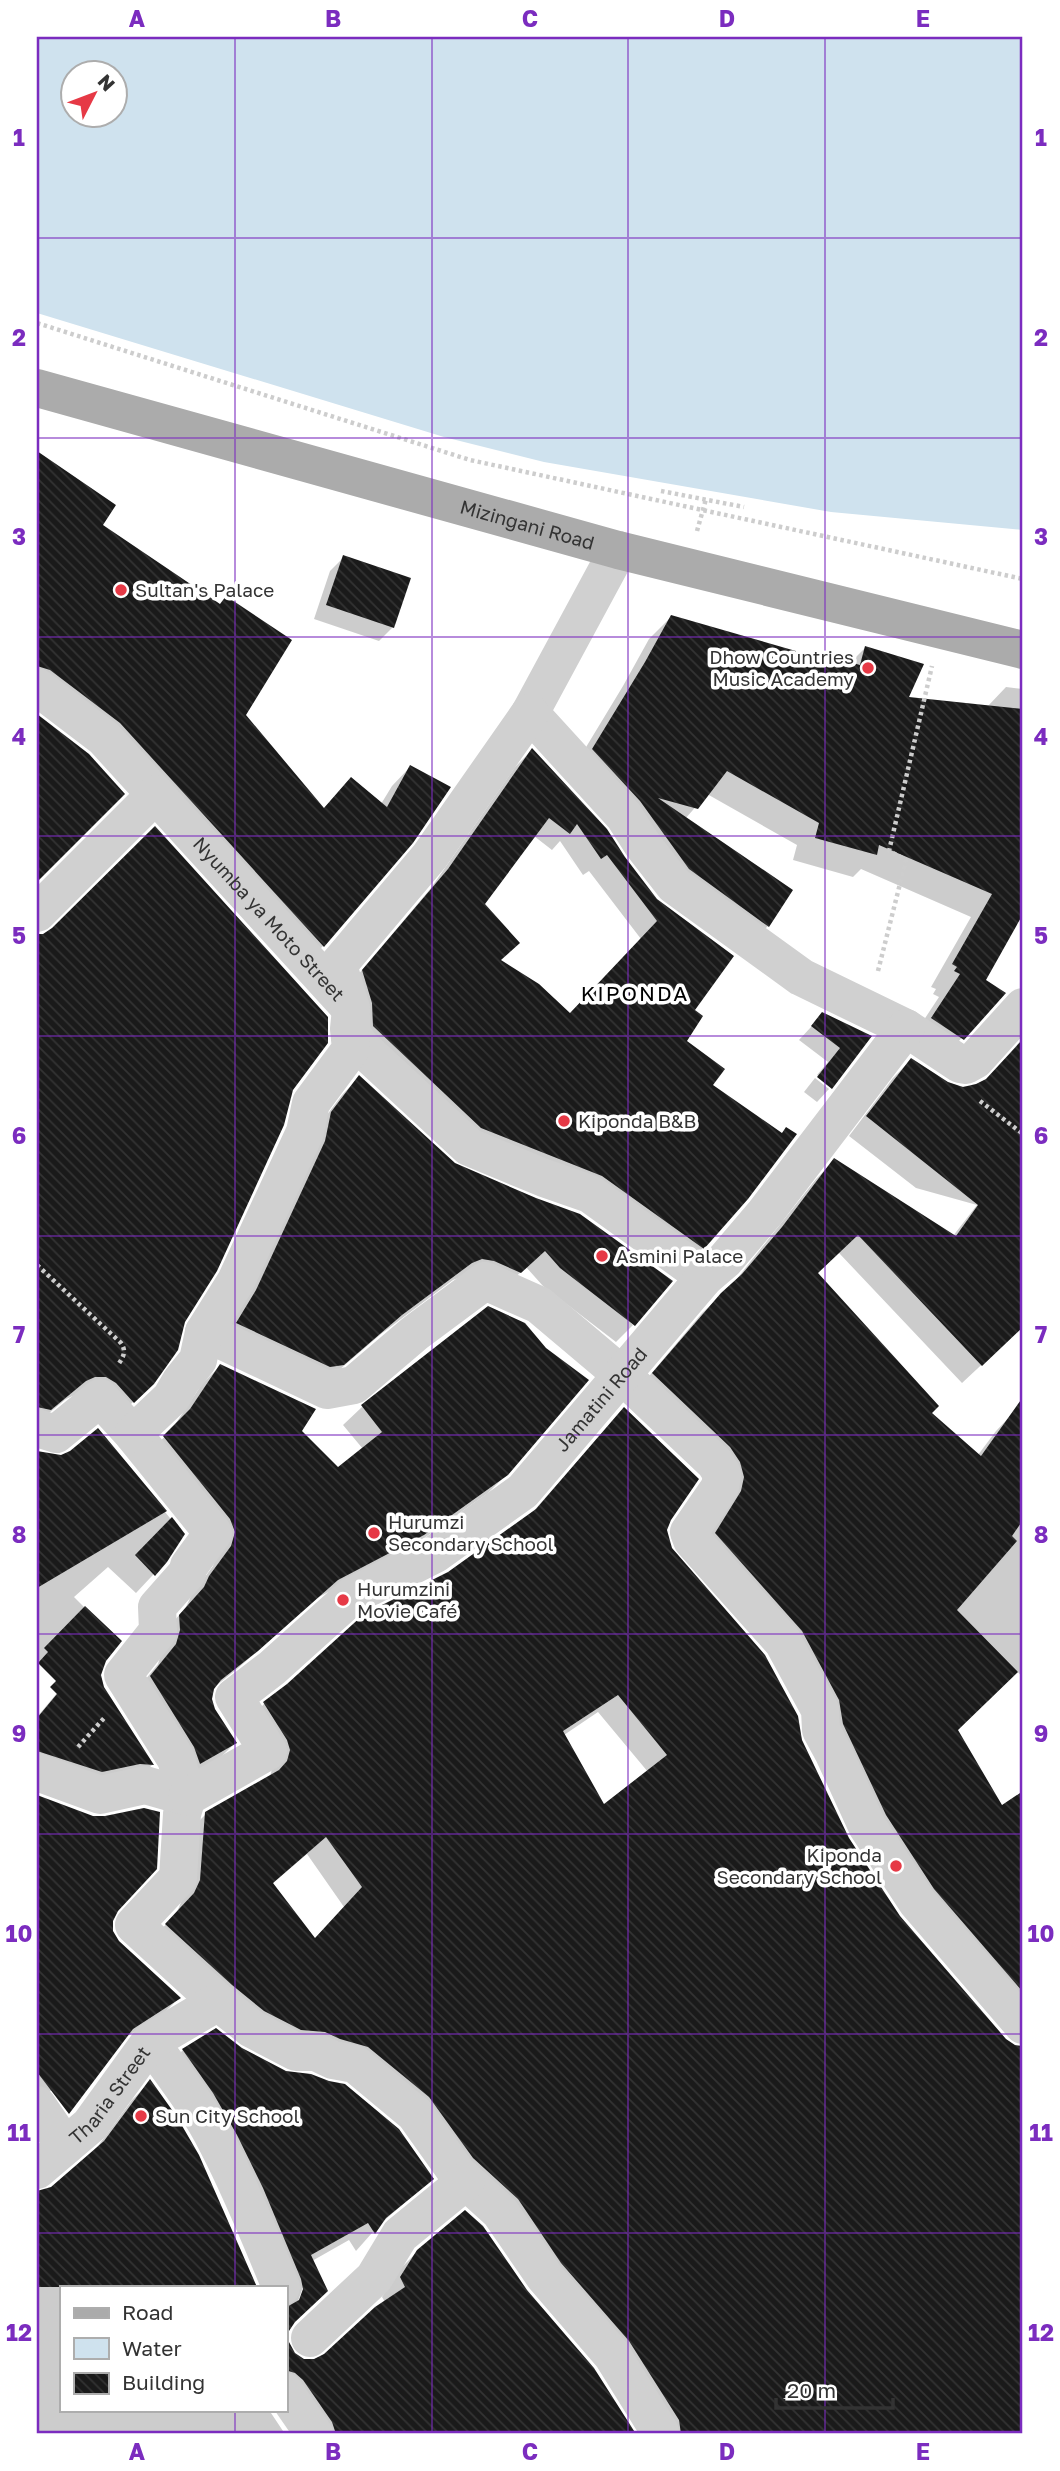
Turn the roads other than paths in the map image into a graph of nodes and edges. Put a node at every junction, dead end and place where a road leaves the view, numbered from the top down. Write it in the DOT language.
graph roads {
  1 [pos="37,388"];
  2 [pos="618,550"];
  3 [pos="1023,650"];
  4 [pos="37,688"];
  5 [pos="530,713"];
  6 [pos="156,794"];
  7 [pos="37,913"];
  8 [pos="1023,1007"];
  9 [pos="351,1009"];
  10 [pos="895,1023"];
  11 [pos="705,1277"];
  12 [pos="204,1332"];
  13 [pos="622,1375"];
  14 [pos="37,1428"];
  15 [pos="133,1434"];
  16 [pos="45,1774"];
  17 [pos="187,1797"];
  18 [pos="218,2002"];
  19 [pos="1023,2025"];
  20 [pos="150,2042"];
  21 [pos="37,2105"];
  22 [pos="51,2158"];
  23 [pos="466,2181"];
  24 [pos="281,2286"];
  25 [pos="287,2304"];
  26 [pos="298,2342"];
  27 [pos="287,2395"];
  28 [pos="314,2434"];
  29 [pos="659,2434"];
  1 -- 2 [label="main road, Mizingani Road"];
  2 -- 3 [label="main road, Mizingani Road"];
  2 -- 5 [label="street"];
  4 -- 6 [label="street, Nyumba ya Moto Street"];
  5 -- 9 [label="street"];
  5 -- 10 [label="street"];
  6 -- 7 [label="street"];
  6 -- 9 [label="street, Nyumba ya Moto Street"];
  8 -- 10 [label="street"];
  9 -- 11 [label="street, Nyumba ya Moto Street"];
  9 -- 12 [label="street"];
  10 -- 11 [label="street, Jamatini Road"];
  11 -- 13 [label="street, Jamatini Road"];
  12 -- 13 [label="street"];
  12 -- 15 [label="street"];
  13 -- 17 [label="street, Jamatini Road"];
  13 -- 19 [label="street"];
  14 -- 15 [label="street"];
  15 -- 17 [label="street"];
  16 -- 17 [label="street"];
  17 -- 18 [label="street"];
  18 -- 20 [label="street, Tharia Street"];
  18 -- 23 [label="street"];
  20 -- 22 [label="street, Tharia Street"];
  20 -- 24 [label="street"];
  21 -- 22 [label="street"];
  23 -- 26 [label="street"];
  23 -- 29 [label="street"];
  25 -- 26 [label="street"];
  27 -- 28 [label="street"];
}
